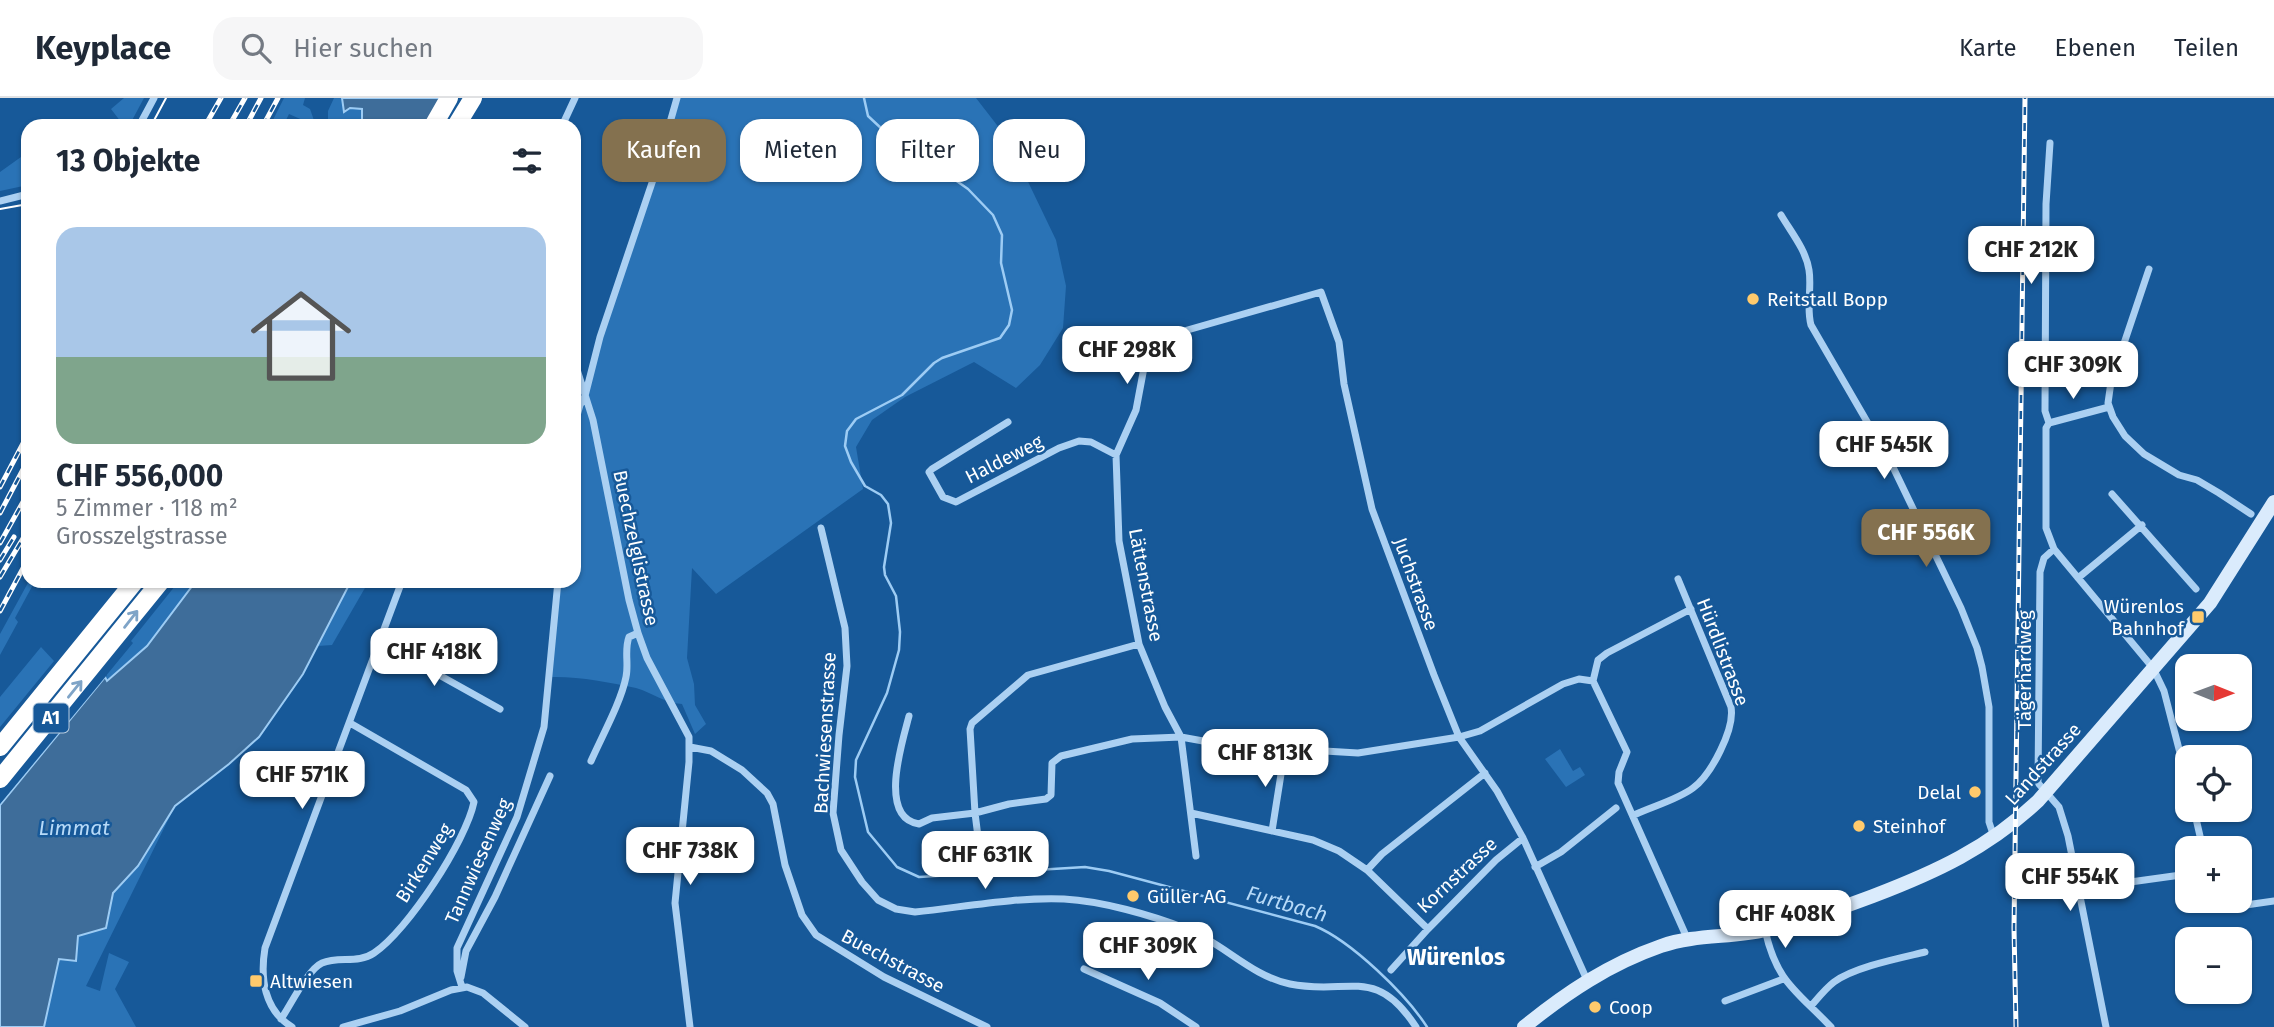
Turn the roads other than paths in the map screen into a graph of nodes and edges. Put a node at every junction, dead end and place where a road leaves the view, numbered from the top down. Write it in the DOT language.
graph roads {
  1 [pos="154,98"];
  2 [pos="449,98"];
  3 [pos="474,98"];
  4 [pos="575,98"];
  5 [pos="677,98"];
  6 [pos="143,119"];
  7 [pos="437,119"];
  8 [pos="460,119"];
  9 [pos="565,119"];
  10 [pos="2050,143"];
  11 [pos="21,196"];
  12 [pos="0,201"];
  13 [pos="1781,215"];
  14 [pos="2149,269"];
  15 [pos="1321,292"];
  16 [pos="581,383"];
  17 [pos="585,396"];
  18 [pos="581,403"];
  19 [pos="2109,407"];
  20 [pos="1008,422"];
  21 [pos="2049,423"];
  22 [pos="1116,455"];
  23 [pos="2112,494"];
  24 [pos="2274,502"];
  25 [pos="2251,514"];
  26 [pos="2141,524"];
  27 [pos="821,528"];
  28 [pos="2053,549"];
  29 [pos="2078,578"];
  30 [pos="1678,579"];
  31 [pos="129,588"];
  32 [pos="155,588"];
  33 [pos="399,588"];
  34 [pos="557,588"];
  35 [pos="2196,589"];
  36 [pos="1691,609"];
  37 [pos="638,633"];
  38 [pos="380,642"];
  39 [pos="1139,644"];
  40 [pos="2153,668"];
  41 [pos="1593,681"];
  42 [pos="500,709"];
  43 [pos="909,716"];
  44 [pos="350,723"];
  45 [pos="1181,737"];
  46 [pos="1460,737"];
  47 [pos="2178,745"];
  48 [pos="0,747"];
  49 [pos="690,747"];
  50 [pos="1285,749"];
  51 [pos="591,761"];
  52 [pos="1485,773"];
  53 [pos="550,776"];
  54 [pos="0,779"];
  55 [pos="2047,792"];
  56 [pos="1616,808"];
  57 [pos="975,813"];
  58 [pos="1191,813"];
  59 [pos="1634,815"];
  60 [pos="1272,831"];
  61 [pos="1523,838"];
  62 [pos="1995,838"];
  63 [pos="1196,856"];
  64 [pos="977,859"];
  65 [pos="1535,867"];
  66 [pos="1367,870"];
  67 [pos="2175,876"];
  68 [pos="2080,890"];
  69 [pos="2274,901"];
  70 [pos="2252,904"];
  71 [pos="1428,929"];
  72 [pos="1765,930"];
  73 [pos="1687,938"];
  74 [pos="1925,952"];
  75 [pos="1084,969"];
  76 [pos="1391,971"];
  77 [pos="461,978"];
  78 [pos="1783,979"];
  79 [pos="1587,980"];
  80 [pos="462,987"];
  81 [pos="1725,1001"];
  82 [pos="1811,1006"];
  83 [pos="281,1019"];
  84 [pos="292,1027"];
  85 [pos="342,1027"];
  86 [pos="525,1027"];
  87 [pos="690,1027"];
  88 [pos="987,1027"];
  89 [pos="1196,1027"];
  90 [pos="1416,1027"];
  91 [pos="1524,1027"];
  92 [pos="1831,1027"];
  93 [pos="2106,1027"];
  1 -- 6 [label="street"];
  2 -- 7 [label="highway"];
  3 -- 8 [label="highway"];
  4 -- 9 [label="street"];
  5 -- 17 [label="street"];
  10 -- 21 [label="street"];
  11 -- 12 [label="street"];
  13 -- 62 [label="street"];
  14 -- 19 [label="street"];
  15 -- 22 [label="street, Lättenstrasse"];
  15 -- 46 [label="street, Juchstrasse"];
  16 -- 17 [label="street, Buechzelglistrasse"];
  17 -- 18 [label="street"];
  17 -- 37 [label="street, Buechzelglistrasse"];
  19 -- 21 [label="street"];
  19 -- 25 [label="street"];
  20 -- 22 [label="street, Haldeweg"];
  21 -- 28 [label="street"];
  22 -- 39 [label="street, Lättenstrasse"];
  23 -- 26 [label="street"];
  24 -- 40 [label="main road, Landstrasse"];
  26 -- 29 [label="street"];
  26 -- 35 [label="street"];
  27 -- 90 [label="street, Bachwiesenstrasse"];
  28 -- 29 [label="street"];
  28 -- 55 [label="street, Tägerhardweg"];
  29 -- 40 [label="street"];
  30 -- 36 [label="street, Hürdlistrasse"];
  31 -- 48 [label="highway, A1"];
  54 -- 32 [label="highway, A1, one-way"];
  33 -- 38 [label="street"];
  34 -- 77 [label="street, Tannwiesenweg"];
  36 -- 41 [label="street"];
  36 -- 59 [label="street, Hürdlistrasse"];
  37 -- 49 [label="street, Buechzelglistrasse"];
  37 -- 51 [label="street"];
  38 -- 42 [label="street"];
  38 -- 44 [label="street"];
  39 -- 45 [label="street, Lättenstrasse"];
  39 -- 57 [label="street"];
  40 -- 47 [label="street"];
  40 -- 55 [label="main road, Landstrasse"];
  41 -- 46 [label="street"];
  41 -- 59 [label="street"];
  43 -- 57 [label="street"];
  44 -- 83 [label="street"];
  44 -- 83 [label="street, Birkenweg"];
  45 -- 50 [label="street"];
  45 -- 57 [label="street"];
  45 -- 58 [label="street"];
  46 -- 50 [label="street"];
  46 -- 52 [label="street, Juchstrasse"];
  49 -- 87 [label="street, Buechzelglistrasse"];
  49 -- 88 [label="street, Buechstrasse"];
  50 -- 60 [label="street"];
  52 -- 61 [label="street, Juchstrasse"];
  52 -- 66 [label="street"];
  53 -- 77 [label="street"];
  55 -- 62 [label="main road, Landstrasse"];
  55 -- 68 [label="street, Tägerhardweg"];
  56 -- 65 [label="street"];
  57 -- 64 [label="street"];
  58 -- 60 [label="street, Kornstrasse"];
  58 -- 63 [label="street"];
  59 -- 73 [label="street"];
  60 -- 66 [label="street, Kornstrasse"];
  61 -- 65 [label="street, Juchstrasse"];
  61 -- 71 [label="street, Kornstrasse"];
  62 -- 72 [label="main road, Landstrasse"];
  65 -- 79 [label="street, Juchstrasse"];
  66 -- 71 [label="street, Kornstrasse"];
  67 -- 68 [label="street"];
  68 -- 93 [label="street, Tägerhardweg"];
  69 -- 70 [label="street"];
  71 -- 76 [label="street"];
  72 -- 73 [label="main road, Landstrasse"];
  72 -- 78 [label="street"];
  73 -- 79 [label="main road, Landstrasse"];
  74 -- 82 [label="street"];
  75 -- 89 [label="street"];
  77 -- 80 [label="street, Tannwiesenweg"];
  78 -- 81 [label="street"];
  78 -- 82 [label="street"];
  79 -- 91 [label="main road, Landstrasse"];
  80 -- 85 [label="street"];
  80 -- 86 [label="street"];
  82 -- 92 [label="street"];
  83 -- 84 [label="street"];
}
